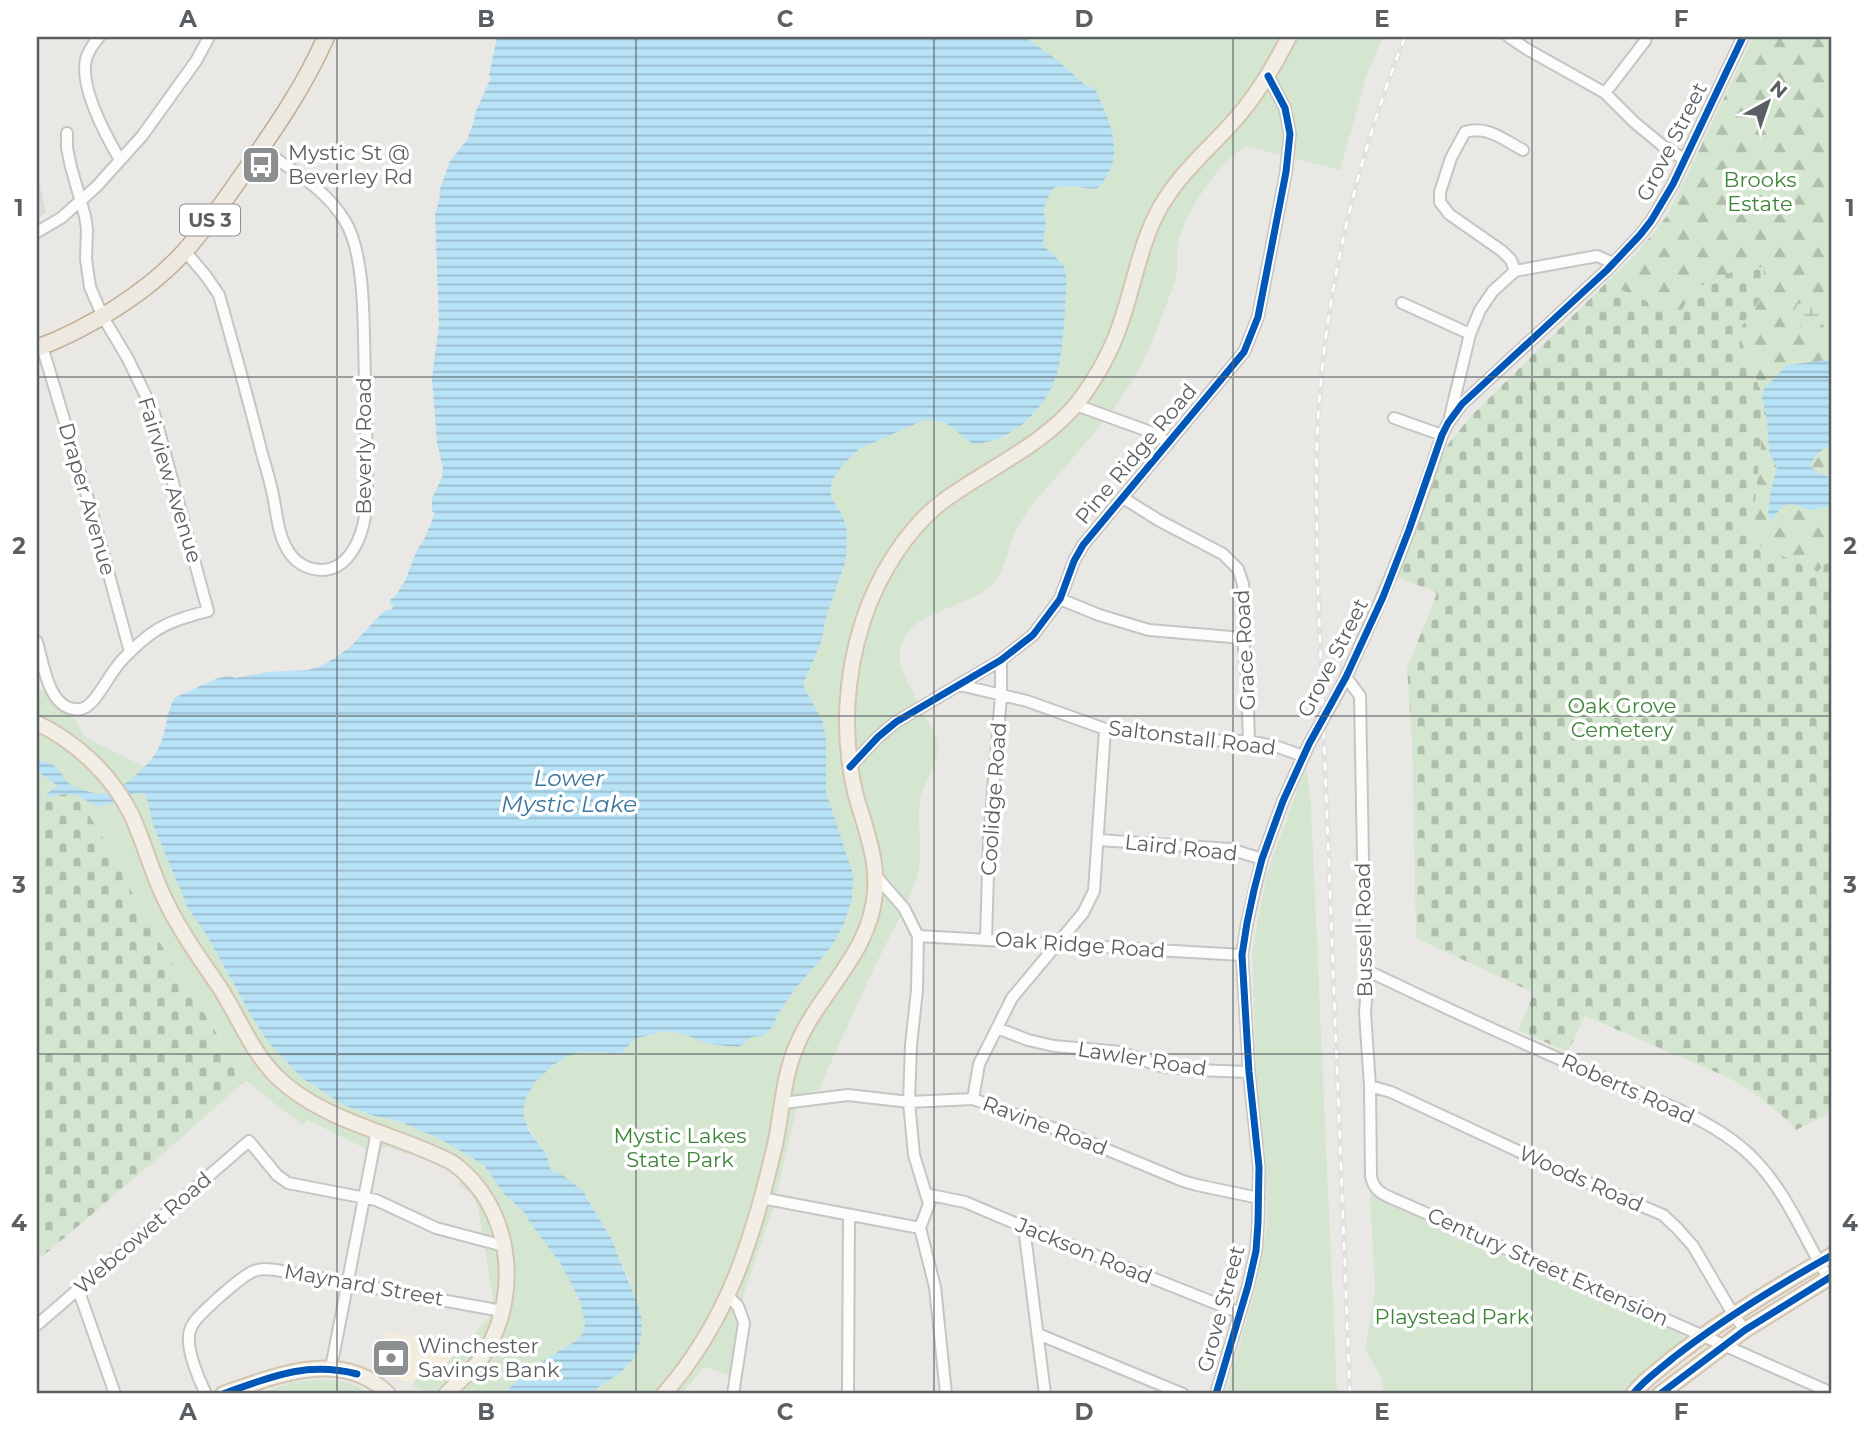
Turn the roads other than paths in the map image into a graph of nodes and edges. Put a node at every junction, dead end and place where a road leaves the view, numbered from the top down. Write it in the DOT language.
graph roads {
  1 [pos="99,37"];
  2 [pos="209,37"];
  3 [pos="326,37"];
  4 [pos="1289,37"];
  5 [pos="1509,37"];
  6 [pos="1646,37"];
  7 [pos="1743,37"];
  8 [pos="1268,76"];
  9 [pos="1605,93"];
  10 [pos="67,133"];
  11 [pos="262,149"];
  12 [pos="1523,150"];
  13 [pos="120,160"];
  14 [pos="1685,160"];
  15 [pos="81,200"];
  16 [pos="37,232"];
  17 [pos="185,251"];
  18 [pos="1614,263"];
  19 [pos="1515,271"];
  20 [pos="1402,303"];
  21 [pos="103,317"];
  22 [pos="1470,334"];
  23 [pos="40,347"];
  24 [pos="1076,405"];
  25 [pos="1394,418"];
  26 [pos="1448,423"];
  27 [pos="1443,435"];
  28 [pos="1168,443"];
  29 [pos="1123,498"];
  30 [pos="1060,599"];
  31 [pos="1243,638"];
  32 [pos="37,642"];
  33 [pos="130,652"];
  34 [pos="1001,660"];
  35 [pos="1346,677"];
  36 [pos="960,685"];
  37 [pos="1001,695"];
  38 [pos="37,723"];
  39 [pos="1105,729"];
  40 [pos="1249,741"];
  41 [pos="1303,756"];
  42 [pos="850,767"];
  43 [pos="1098,840"];
  44 [pos="1262,859"];
  45 [pos="876,876"];
  46 [pos="918,936"];
  47 [pos="986,939"];
  48 [pos="1058,944"];
  49 [pos="1242,954"];
  50 [pos="1368,971"];
  51 [pos="997,1028"];
  52 [pos="1249,1072"];
  53 [pos="1370,1086"];
  54 [pos="973,1099"];
  55 [pos="783,1102"];
  56 [pos="909,1102"];
  57 [pos="376,1131"];
  58 [pos="1374,1187"];
  59 [pos="926,1194"];
  60 [pos="364,1197"];
  61 [pos="761,1198"];
  62 [pos="1259,1198"];
  63 [pos="849,1214"];
  64 [pos="1024,1227"];
  65 [pos="920,1228"];
  66 [pos="504,1246"];
  67 [pos="1832,1255"];
  68 [pos="1819,1263"];
  69 [pos="1830,1277"];
  70 [pos="348,1283"];
  71 [pos="78,1289"];
  72 [pos="728,1296"];
  73 [pos="502,1311"];
  74 [pos="1240,1313"];
  75 [pos="1733,1314"];
  76 [pos="37,1325"];
  77 [pos="1745,1330"];
  78 [pos="1038,1334"];
  79 [pos="1702,1335"];
  80 [pos="1724,1344"];
  81 [pos="331,1368"];
  82 [pos="450,1390"];
  83 [pos="1825,1392"];
  84 [pos="115,1394"];
  85 [pos="206,1394"];
  86 [pos="223,1394"];
  87 [pos="388,1394"];
  88 [pos="439,1394"];
  89 [pos="664,1394"];
  90 [pos="733,1394"];
  91 [pos="848,1394"];
  92 [pos="946,1394"];
  93 [pos="1045,1394"];
  94 [pos="1183,1394"];
  95 [pos="1216,1394"];
  96 [pos="1633,1394"];
  97 [pos="1660,1394"];
  1 -- 13 [label="street"];
  2 -- 13 [label="street"];
  3 -- 11 [label="highway, US 3"];
  4 -- 8 [label="main road"];
  5 -- 9 [label="street"];
  6 -- 9 [label="street"];
  7 -- 14 [label="street, Grove Street"];
  8 -- 24 [label="main road"];
  8 -- 28 [label="street, Pine Ridge Road"];
  9 -- 14 [label="street"];
  10 -- 15 [label="street, Fairview Avenue"];
  11 -- 17 [label="highway, US 3"];
  11 -- 17 [label="street, Beverly Road"];
  12 -- 19 [label="street"];
  13 -- 15 [label="street"];
  14 -- 18 [label="street, Grove Street"];
  15 -- 16 [label="street"];
  15 -- 21 [label="street, Fairview Avenue"];
  17 -- 21 [label="highway, US 3"];
  18 -- 19 [label="street"];
  18 -- 26 [label="street, Grove Street"];
  19 -- 22 [label="street, Grove Street"];
  20 -- 22 [label="street"];
  21 -- 23 [label="highway, US 3"];
  21 -- 33 [label="street, Fairview Avenue"];
  22 -- 26 [label="street, Grove Street"];
  23 -- 33 [label="street, Draper Avenue"];
  24 -- 28 [label="street"];
  24 -- 42 [label="main road"];
  25 -- 27 [label="street"];
  26 -- 27 [label="street, Grove Street"];
  27 -- 35 [label="street, Grove Street"];
  28 -- 29 [label="street, Pine Ridge Road"];
  29 -- 30 [label="street, Pine Ridge Road"];
  29 -- 31 [label="street, Grace Road"];
  30 -- 31 [label="street"];
  30 -- 34 [label="street, Pine Ridge Road"];
  31 -- 40 [label="street, Grace Road"];
  32 -- 33 [label="street"];
  34 -- 36 [label="street, Pine Ridge Road"];
  34 -- 37 [label="street, Coolidge Road"];
  35 -- 41 [label="street, Grove Street, bridge"];
  35 -- 50 [label="street, Bussell Road"];
  36 -- 37 [label="street, Saltonstall Road"];
  36 -- 42 [label="street, Pine Ridge Road"];
  37 -- 39 [label="street, Saltonstall Road"];
  37 -- 47 [label="street, Coolidge Road"];
  38 -- 57 [label="main road"];
  39 -- 40 [label="street, Saltonstall Road"];
  39 -- 43 [label="street"];
  40 -- 41 [label="street, Saltonstall Road"];
  41 -- 44 [label="street, Grove Street"];
  42 -- 45 [label="main road"];
  43 -- 44 [label="street, Laird Road"];
  43 -- 48 [label="street"];
  44 -- 49 [label="street, Grove Street"];
  45 -- 46 [label="street"];
  45 -- 55 [label="main road"];
  46 -- 47 [label="street, Oak Ridge Road"];
  46 -- 56 [label="street"];
  47 -- 48 [label="street, Oak Ridge Road"];
  48 -- 49 [label="street, Oak Ridge Road"];
  48 -- 51 [label="street"];
  49 -- 52 [label="street, Grove Street"];
  50 -- 53 [label="street, Bussell Road"];
  50 -- 68 [label="street, Roberts Road"];
  51 -- 52 [label="street, Lawler Road"];
  51 -- 54 [label="street"];
  52 -- 62 [label="street, Grove Street"];
  53 -- 58 [label="street, Bussell Road"];
  53 -- 75 [label="street, Woods Road"];
  54 -- 56 [label="street, Ravine Road"];
  54 -- 62 [label="street, Ravine Road"];
  55 -- 56 [label="street, Ravine Road"];
  55 -- 61 [label="main road"];
  56 -- 59 [label="street"];
  57 -- 60 [label="street"];
  57 -- 66 [label="main road"];
  58 -- 79 [label="street, Century Street Extension"];
  59 -- 64 [label="street, Jackson Road"];
  59 -- 65 [label="street"];
  60 -- 66 [label="street"];
  60 -- 70 [label="street"];
  60 -- 71 [label="street, Webcowet Road"];
  61 -- 63 [label="street"];
  61 -- 72 [label="main road"];
  62 -- 74 [label="street, Grove Street"];
  63 -- 65 [label="street"];
  63 -- 91 [label="street"];
  64 -- 74 [label="street, Jackson Road"];
  64 -- 78 [label="street"];
  65 -- 92 [label="street"];
  66 -- 73 [label="main road"];
  67 -- 68 [label="main road"];
  68 -- 69 [label="street, Roberts Road"];
  68 -- 75 [label="main road"];
  69 -- 77 [label="main road"];
  70 -- 73 [label="street, Maynard Street"];
  70 -- 81 [label="street"];
  70 -- 85 [label="street, Maynard Street"];
  71 -- 76 [label="street, Webcowet Road"];
  71 -- 84 [label="street"];
  72 -- 89 [label="main road"];
  72 -- 90 [label="street"];
  73 -- 82 [label="main road"];
  74 -- 95 [label="street, Grove Street"];
  75 -- 77 [label="street, Woods Road"];
  75 -- 79 [label="main road"];
  77 -- 80 [label="main road"];
  78 -- 93 [label="street"];
  78 -- 94 [label="street"];
  79 -- 80 [label="street, Century Street Extension"];
  79 -- 96 [label="main road"];
  80 -- 83 [label="street, Century Street Extension"];
  80 -- 97 [label="main road"];
  81 -- 86 [label="main road"];
  81 -- 87 [label="main road"];
  82 -- 88 [label="main road"];
}
